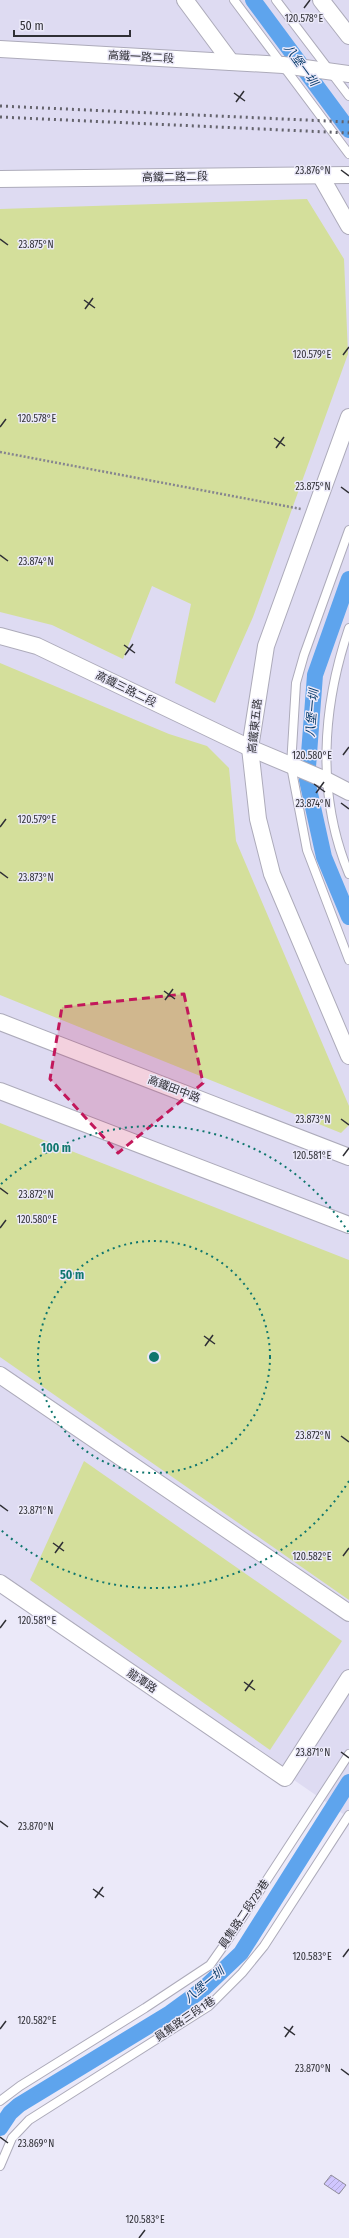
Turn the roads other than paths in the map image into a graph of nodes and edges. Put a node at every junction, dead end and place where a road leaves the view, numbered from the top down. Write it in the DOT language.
graph roads {
  1 [pos="185,0"];
  2 [pos="234,0"];
  3 [pos="276,0"];
  4 [pos="321,0"];
  5 [pos="349,36"];
  6 [pos="0,49"];
  7 [pos="231,62"];
  8 [pos="283,65"];
  9 [pos="331,72"];
  10 [pos="349,74"];
  11 [pos="349,96"];
  12 [pos="349,154"];
  13 [pos="320,175"];
  14 [pos="349,175"];
  15 [pos="0,179"];
  16 [pos="349,226"];
  17 [pos="349,417"];
  18 [pos="349,530"];
  19 [pos="349,628"];
  20 [pos="0,636"];
  21 [pos="250,748"];
  22 [pos="291,766"];
  23 [pos="326,780"];
  24 [pos="349,792"];
  25 [pos="349,874"];
  26 [pos="349,960"];
  27 [pos="0,1022"];
  28 [pos="349,1056"];
  29 [pos="0,1091"];
  30 [pos="349,1157"];
  31 [pos="349,1225"];
  32 [pos="0,1375"];
  33 [pos="0,1583"];
  34 [pos="349,1613"];
  35 [pos="349,1678"];
  36 [pos="349,1754"];
  37 [pos="349,1815"];
  38 [pos="0,2101"];
  39 [pos="0,2166"];
  1 -- 7 [label="street"];
  2 -- 8 [label="lane"];
  3 -- 9 [label="lane"];
  4 -- 5 [label="street"];
  6 -- 7 [label="street, 高鐵一路二段"];
  7 -- 8 [label="street, 高鐵一路二段"];
  8 -- 9 [label="street, 高鐵一路二段"];
  8 -- 12 [label="lane"];
  9 -- 10 [label="street, 高鐵一路二段"];
  9 -- 11 [label="lane"];
  13 -- 14 [label="street, 高鐵二路二段"];
  13 -- 15 [label="street, 高鐵二路二段"];
  13 -- 16 [label="street"];
  17 -- 21 [label="street, 高鐵東五路"];
  18 -- 22 [label="lane"];
  19 -- 23 [label="lane"];
  20 -- 21 [label="street, 高鐵三路二段"];
  21 -- 22 [label="street, 高鐵三路二段"];
  21 -- 28 [label="street, 高鐵東五路"];
  22 -- 23 [label="street, 高鐵三路二段"];
  22 -- 26 [label="lane"];
  23 -- 24 [label="street, 高鐵三路二段"];
  23 -- 25 [label="lane"];
  27 -- 30 [label="street, 高鐵田中路"];
  29 -- 31 [label="street"];
  32 -- 34 [label="street"];
  33 -- 35 [label="street, 龍潭路"];
  36 -- 38 [label="lane, 員集路二段729巷"];
  37 -- 39 [label="lane, 員集路三段1巷"];
}
